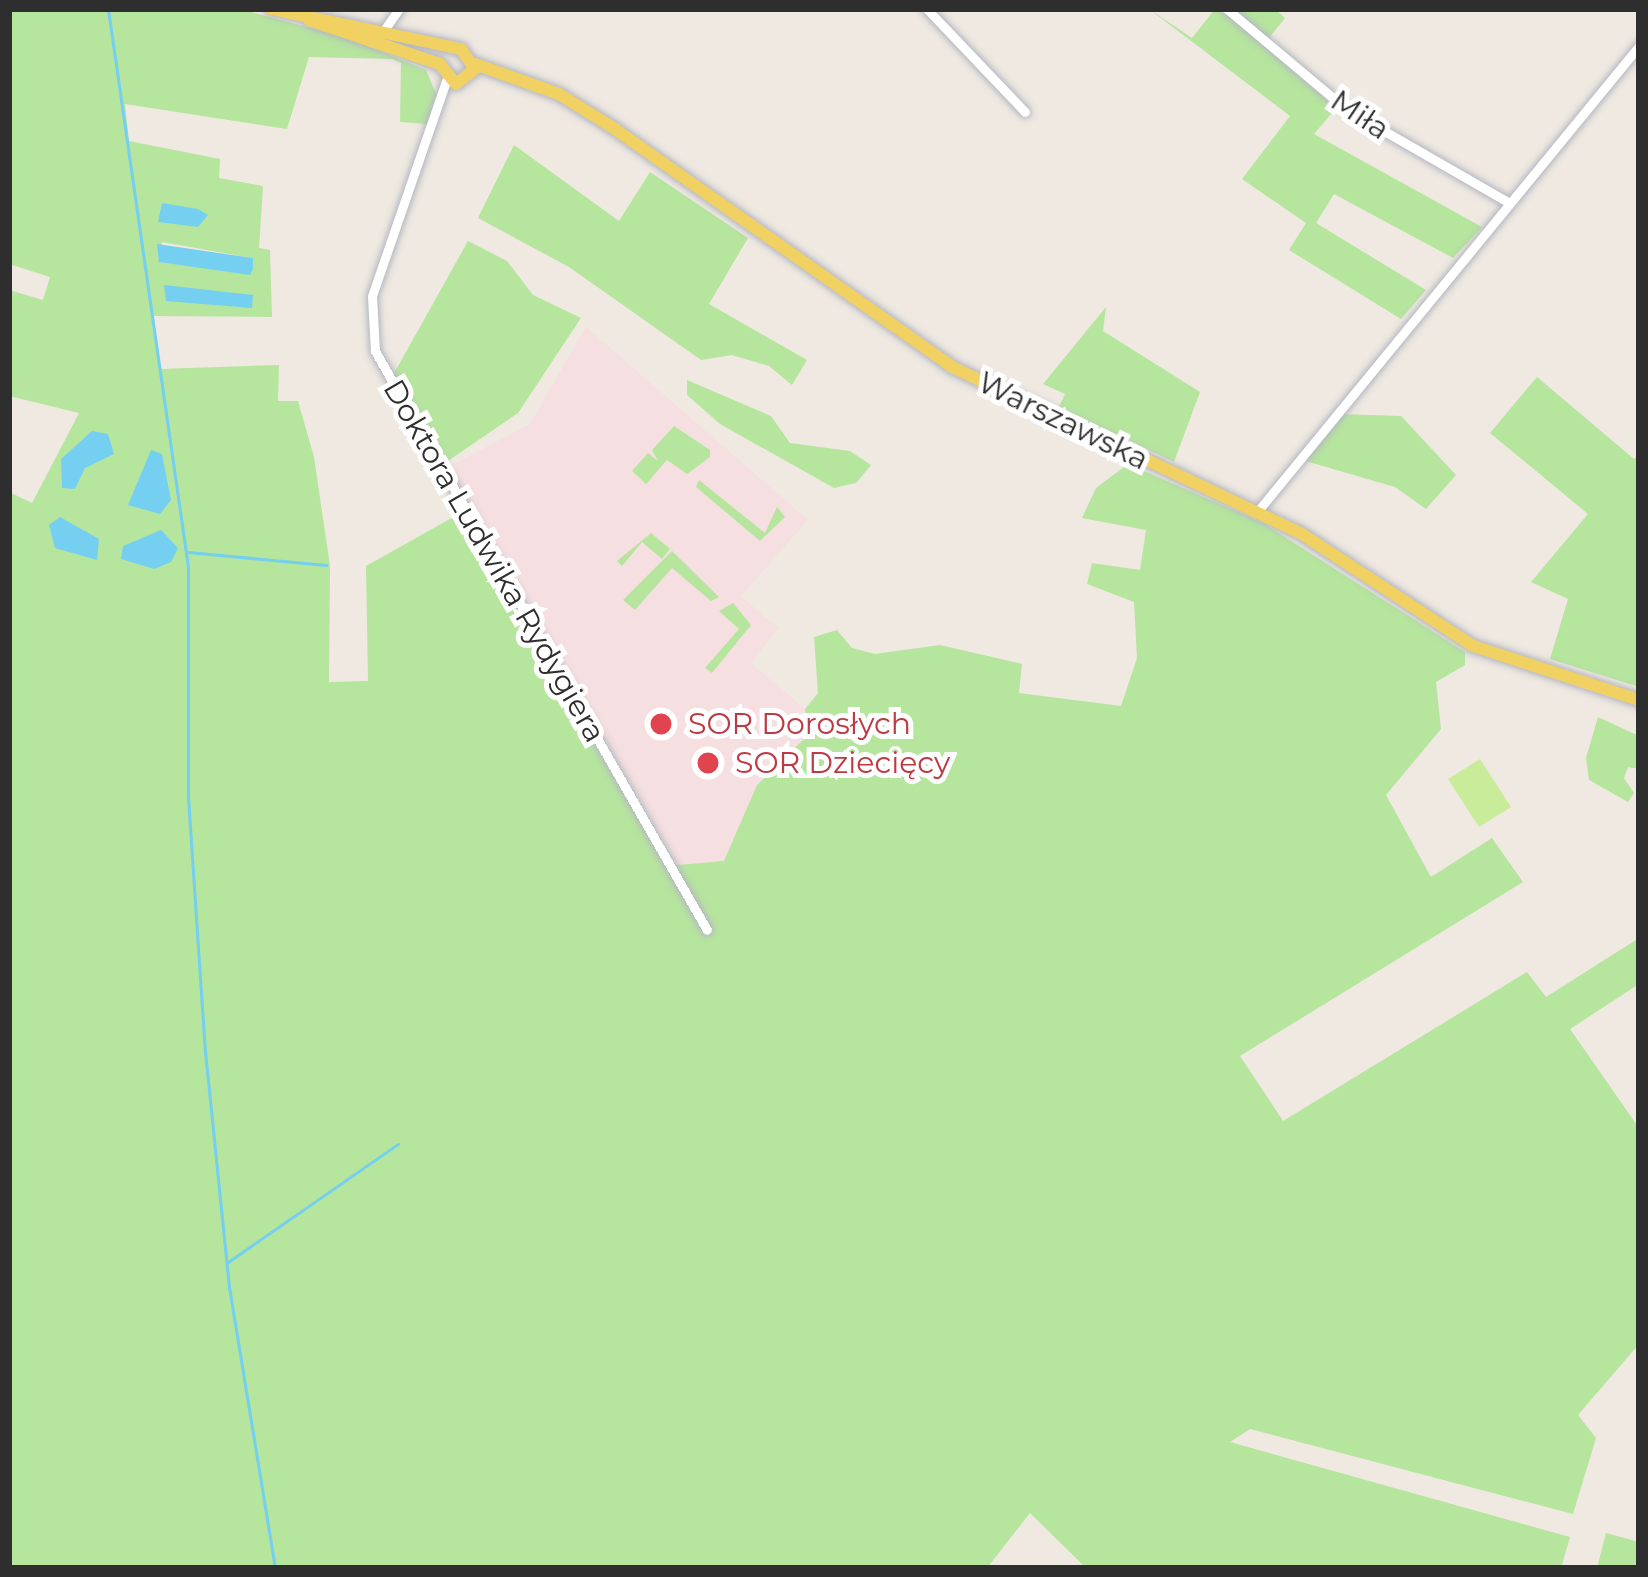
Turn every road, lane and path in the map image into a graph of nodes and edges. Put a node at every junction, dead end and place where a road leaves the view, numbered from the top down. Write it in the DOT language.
graph roads {
  1 [pos="271,9"];
  2 [pos="399,9"];
  3 [pos="927,9"];
  4 [pos="1227,9"];
  5 [pos="381,36"];
  6 [pos="1639,46"];
  7 [pos="443,58"];
  8 [pos="474,70"];
  9 [pos="451,83"];
  10 [pos="1024,112"];
  11 [pos="1508,202"];
  12 [pos="1257,512"];
  13 [pos="1639,700"];
  14 [pos="707,930"];
  1 -- 5 [label="main road"];
  2 -- 5 [label="street"];
  3 -- 10 [label="street"];
  4 -- 11 [label="street, Miła"];
  5 -- 7 [label="main road"];
  6 -- 11 [label="street"];
  7 -- 8 [label="main road, Warszawska"];
  7 -- 9 [label="main road"];
  8 -- 9 [label="main road"];
  8 -- 12 [label="main road, Warszawska"];
  9 -- 14 [label="street, Doktora Ludwika Rydygiera"];
  11 -- 12 [label="street"];
  12 -- 13 [label="main road, Warszawska"];
}
